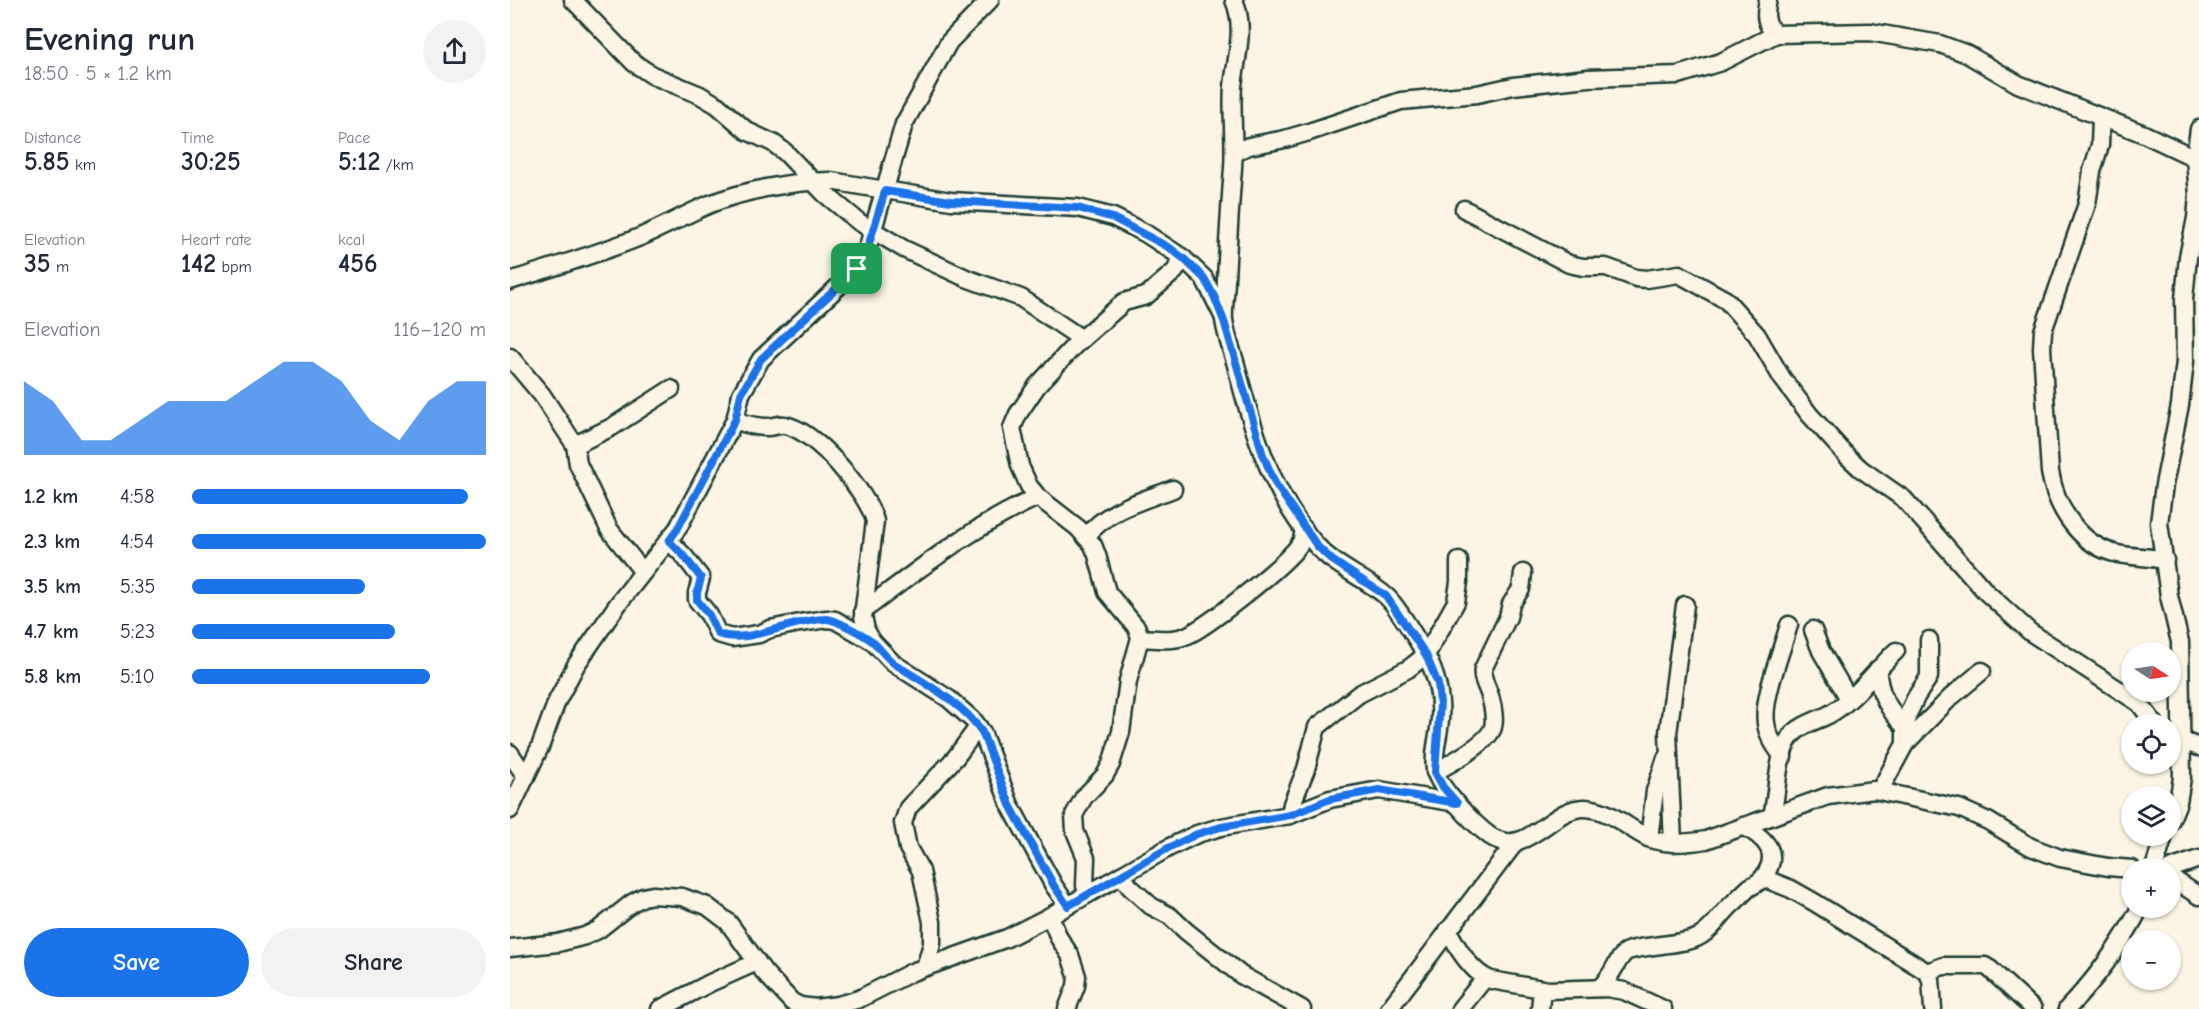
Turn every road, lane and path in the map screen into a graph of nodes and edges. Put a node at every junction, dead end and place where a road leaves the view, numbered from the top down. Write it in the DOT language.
graph roads {
  1 [pos="573,0"];
  2 [pos="990,0"];
  3 [pos="1234,0"];
  4 [pos="1768,0"];
  5 [pos="1776,34"];
  6 [pos="2101,117"];
  7 [pos="2199,129"];
  8 [pos="1234,152"];
  9 [pos="2195,158"];
  10 [pos="814,181"];
  11 [pos="885,191"];
  12 [pos="1464,209"];
  13 [pos="873,231"];
  14 [pos="1183,258"];
  15 [pos="510,281"];
  16 [pos="1224,321"];
  17 [pos="1082,339"];
  18 [pos="510,357"];
  19 [pos="671,389"];
  20 [pos="735,420"];
  21 [pos="575,445"];
  22 [pos="1173,489"];
  23 [pos="1038,497"];
  24 [pos="1304,529"];
  25 [pos="1086,537"];
  26 [pos="669,541"];
  27 [pos="2165,560"];
  28 [pos="1459,561"];
  29 [pos="643,572"];
  30 [pos="1523,573"];
  31 [pos="1685,605"];
  32 [pos="863,611"];
  33 [pos="1789,626"];
  34 [pos="1813,630"];
  35 [pos="1140,638"];
  36 [pos="1929,640"];
  37 [pos="872,641"];
  38 [pos="1896,651"];
  39 [pos="1426,655"];
  40 [pos="1878,669"];
  41 [pos="1982,671"];
  42 [pos="1849,699"];
  43 [pos="2147,714"];
  44 [pos="2177,714"];
  45 [pos="978,727"];
  46 [pos="1905,727"];
  47 [pos="2181,741"];
  48 [pos="1905,744"];
  49 [pos="2199,747"];
  50 [pos="1669,752"];
  51 [pos="510,753"];
  52 [pos="1783,757"];
  53 [pos="1435,772"];
  54 [pos="526,777"];
  55 [pos="1880,790"];
  56 [pos="1457,803"];
  57 [pos="510,810"];
  58 [pos="1290,815"];
  59 [pos="1772,816"];
  60 [pos="1743,826"];
  61 [pos="1649,838"];
  62 [pos="1515,843"];
  63 [pos="1673,843"];
  64 [pos="2199,859"];
  65 [pos="2181,865"];
  66 [pos="2121,868"];
  67 [pos="1121,875"];
  68 [pos="1763,878"];
  69 [pos="2181,884"];
  70 [pos="1089,893"];
  71 [pos="2199,896"];
  72 [pos="1068,906"];
  73 [pos="1050,916"];
  74 [pos="2135,918"];
  75 [pos="1448,930"];
  76 [pos="510,948"];
  77 [pos="757,962"];
  78 [pos="928,966"];
  79 [pos="1927,972"];
  80 [pos="1485,978"];
  81 [pos="1599,988"];
  82 [pos="1542,989"];
  83 [pos="822,1008"];
  84 [pos="660,1009"];
  85 [pos="1067,1009"];
  86 [pos="1302,1009"];
  87 [pos="1389,1009"];
  88 [pos="1460,1009"];
  89 [pos="1540,1009"];
  90 [pos="1663,1009"];
  91 [pos="1932,1009"];
  92 [pos="2033,1009"];
  93 [pos="2067,1009"];
  1 -- 10 [label="street"];
  2 -- 11 [label="street"];
  3 -- 8 [label="street"];
  4 -- 5 [label="street"];
  5 -- 6 [label="street"];
  5 -- 8 [label="street"];
  6 -- 9 [label="street"];
  6 -- 27 [label="street"];
  7 -- 9 [label="street"];
  8 -- 16 [label="street"];
  9 -- 27 [label="street"];
  10 -- 11 [label="street"];
  10 -- 13 [label="street"];
  10 -- 15 [label="street"];
  11 -- 13 [label="street"];
  11 -- 14 [label="street"];
  12 -- 43 [label="street"];
  13 -- 17 [label="street"];
  13 -- 20 [label="street"];
  14 -- 16 [label="street"];
  14 -- 17 [label="street"];
  16 -- 24 [label="street"];
  17 -- 23 [label="street"];
  18 -- 21 [label="street"];
  19 -- 21 [label="street"];
  20 -- 26 [label="street"];
  20 -- 32 [label="street"];
  21 -- 29 [label="street"];
  22 -- 25 [label="street"];
  23 -- 25 [label="street"];
  23 -- 32 [label="street"];
  24 -- 35 [label="street"];
  24 -- 39 [label="street"];
  25 -- 35 [label="street"];
  26 -- 29 [label="street"];
  26 -- 37 [label="street"];
  27 -- 44 [label="street"];
  28 -- 39 [label="street"];
  29 -- 54 [label="street"];
  30 -- 53 [label="street"];
  31 -- 50 [label="street"];
  32 -- 37 [label="street"];
  33 -- 52 [label="street"];
  34 -- 42 [label="street"];
  35 -- 70 [label="street"];
  36 -- 46 [label="street"];
  37 -- 45 [label="street"];
  38 -- 40 [label="street"];
  39 -- 53 [label="street"];
  39 -- 58 [label="street"];
  40 -- 42 [label="street"];
  40 -- 46 [label="street"];
  41 -- 48 [label="street"];
  42 -- 52 [label="street"];
  45 -- 72 [label="street"];
  45 -- 78 [label="street"];
  46 -- 48 [label="street"];
  47 -- 49 [label="street"];
  48 -- 55 [label="street"];
  50 -- 61 [label="street"];
  50 -- 63 [label="street"];
  51 -- 54 [label="street"];
  52 -- 59 [label="street"];
  53 -- 56 [label="street"];
  54 -- 57 [label="street"];
  55 -- 59 [label="street"];
  55 -- 66 [label="street"];
  56 -- 58 [label="street"];
  56 -- 62 [label="street"];
  58 -- 67 [label="street"];
  59 -- 60 [label="street"];
  60 -- 63 [label="street"];
  60 -- 68 [label="street"];
  61 -- 62 [label="street"];
  61 -- 63 [label="street"];
  62 -- 75 [label="street"];
  64 -- 65 [label="street"];
  67 -- 70 [label="street"];
  67 -- 86 [label="street"];
  68 -- 79 [label="street"];
  68 -- 81 [label="street"];
  69 -- 71 [label="street"];
  70 -- 72 [label="street"];
  72 -- 73 [label="street"];
  73 -- 78 [label="street"];
  73 -- 85 [label="street"];
  74 -- 93 [label="street"];
  75 -- 80 [label="street"];
  75 -- 87 [label="street"];
  76 -- 77 [label="street"];
  77 -- 83 [label="street"];
  77 -- 84 [label="street"];
  78 -- 83 [label="street"];
  79 -- 91 [label="street"];
  79 -- 92 [label="street"];
  80 -- 82 [label="street"];
  80 -- 88 [label="street"];
  81 -- 82 [label="street"];
  81 -- 90 [label="street"];
  82 -- 89 [label="street"];
}
